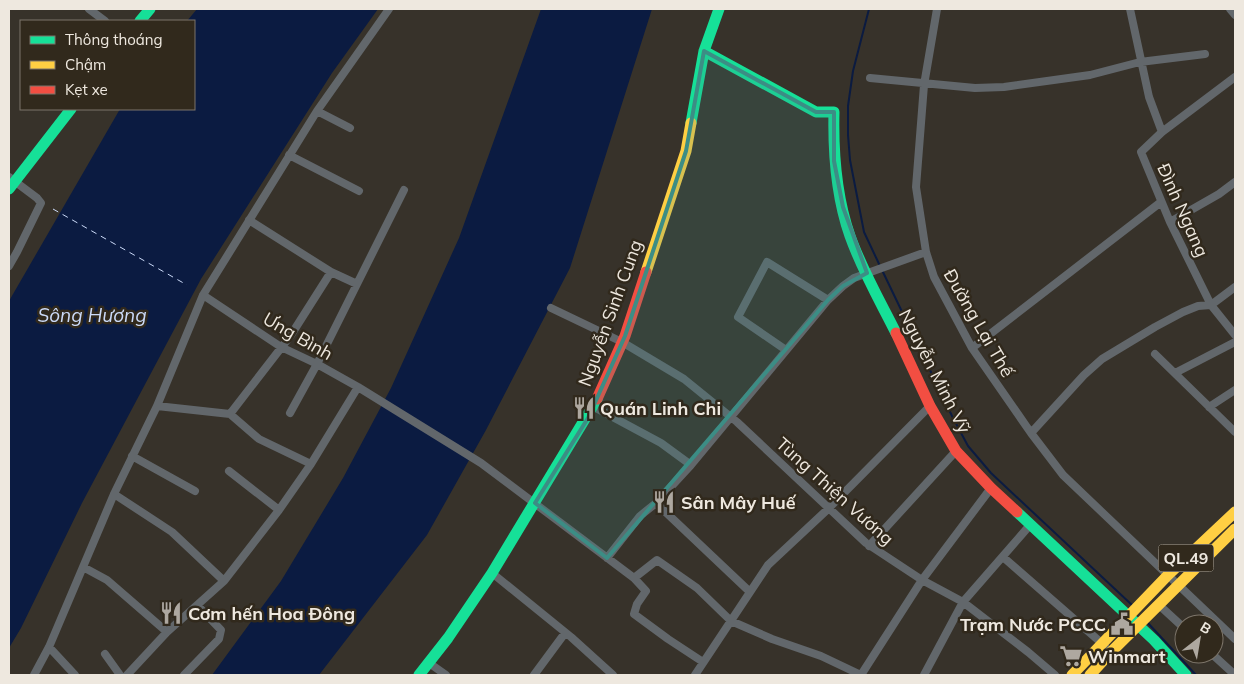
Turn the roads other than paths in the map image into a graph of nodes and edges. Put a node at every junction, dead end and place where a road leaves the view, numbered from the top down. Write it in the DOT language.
graph roads {
  1 [pos="89,9"];
  2 [pos="150,9"];
  3 [pos="389,9"];
  4 [pos="719,9"];
  5 [pos="938,9"];
  6 [pos="1130,9"];
  7 [pos="1230,9"];
  8 [pos="1235,15"];
  9 [pos="104,20"];
  10 [pos="141,20"];
  11 [pos="704,51"];
  12 [pos="1205,54"];
  13 [pos="1140,62"];
  14 [pos="1235,77"];
  15 [pos="870,78"];
  16 [pos="924,85"];
  17 [pos="70,110"];
  18 [pos="317,111"];
  19 [pos="350,128"];
  20 [pos="1162,132"];
  21 [pos="290,155"];
  22 [pos="1235,182"];
  23 [pos="11,183"];
  24 [pos="404,190"];
  25 [pos="359,191"];
  26 [pos="1161,202"];
  27 [pos="249,220"];
  28 [pos="1170,222"];
  29 [pos="926,252"];
  30 [pos="9,266"];
  31 [pos="331,272"];
  32 [pos="871,272"];
  33 [pos="356,284"];
  34 [pos="1235,287"];
  35 [pos="203,295"];
  36 [pos="828,300"];
  37 [pos="1211,305"];
  38 [pos="551,308"];
  39 [pos="1235,334"];
  40 [pos="622,342"];
  41 [pos="1235,342"];
  42 [pos="281,347"];
  43 [pos="972,348"];
  44 [pos="786,350"];
  45 [pos="1155,354"];
  46 [pos="317,364"];
  47 [pos="1175,373"];
  48 [pos="358,387"];
  49 [pos="1235,390"];
  50 [pos="157,406"];
  51 [pos="930,406"];
  52 [pos="594,407"];
  53 [pos="1209,407"];
  54 [pos="290,413"];
  55 [pos="230,414"];
  56 [pos="730,416"];
  57 [pos="1235,432"];
  58 [pos="1031,433"];
  59 [pos="956,450"];
  60 [pos="132,456"];
  61 [pos="311,464"];
  62 [pos="691,465"];
  63 [pos="229,472"];
  64 [pos="991,488"];
  65 [pos="195,491"];
  66 [pos="114,494"];
  67 [pos="536,503"];
  68 [pos="656,503"];
  69 [pos="829,508"];
  70 [pos="279,510"];
  71 [pos="1235,512"];
  72 [pos="1030,525"];
  73 [pos="1235,529"];
  74 [pos="869,546"];
  75 [pos="1003,557"];
  76 [pos="607,558"];
  77 [pos="83,567"];
  78 [pos="492,573"];
  79 [pos="1168,575"];
  80 [pos="634,578"];
  81 [pos="922,580"];
  82 [pos="224,581"];
  83 [pos="1179,585"];
  84 [pos="750,592"];
  85 [pos="963,602"];
  86 [pos="1159,605"];
  87 [pos="198,606"];
  88 [pos="1133,611"];
  89 [pos="1174,619"];
  90 [pos="731,620"];
  91 [pos="1143,620"];
  92 [pos="167,632"];
  93 [pos="565,633"];
  94 [pos="1235,639"];
  95 [pos="1102,643"];
  96 [pos="49,647"];
  97 [pos="1111,652"];
  98 [pos="105,654"];
  99 [pos="703,662"];
  100 [pos="429,663"];
  101 [pos="1223,664"];
  102 [pos="34,675"];
  103 [pos="75,675"];
  104 [pos="120,675"];
  105 [pos="127,675"];
  106 [pos="184,675"];
  107 [pos="419,675"];
  108 [pos="446,675"];
  109 [pos="534,675"];
  110 [pos="613,675"];
  111 [pos="695,675"];
  112 [pos="861,675"];
  113 [pos="924,675"];
  114 [pos="1055,675"];
  115 [pos="1072,675"];
  116 [pos="1090,675"];
  117 [pos="1186,675"];
  118 [pos="1235,675"];
  1 -- 9 [label="street"];
  2 -- 10 [label="main road"];
  3 -- 18 [label="street"];
  4 -- 11 [label="main road, Nguyễn Sinh Cung"];
  5 -- 16 [label="street, Đường Lại Thế"];
  6 -- 13 [label="street"];
  7 -- 8 [label="street"];
  11 -- 32 [label="main road, Nguyễn Minh Vỹ"];
  11 -- 40 [label="main road, Nguyễn Sinh Cung"];
  12 -- 13 [label="street"];
  13 -- 16 [label="street"];
  13 -- 20 [label="street"];
  14 -- 20 [label="street"];
  15 -- 16 [label="street"];
  16 -- 29 [label="street, Đường Lại Thế"];
  17 -- 23 [label="main road"];
  18 -- 19 [label="street"];
  18 -- 21 [label="street"];
  20 -- 26 [label="street, Đình Ngang"];
  21 -- 25 [label="street"];
  21 -- 27 [label="street"];
  22 -- 28 [label="street"];
  23 -- 30 [label="street"];
  24 -- 33 [label="street"];
  26 -- 28 [label="street, Đình Ngang"];
  26 -- 43 [label="street"];
  27 -- 31 [label="street"];
  27 -- 35 [label="street"];
  28 -- 37 [label="street, Đình Ngang"];
  29 -- 32 [label="street"];
  29 -- 43 [label="street, Đường Lại Thế"];
  31 -- 33 [label="street"];
  31 -- 42 [label="street"];
  32 -- 36 [label="street"];
  32 -- 51 [label="main road, Nguyễn Minh Vỹ"];
  33 -- 46 [label="street"];
  34 -- 37 [label="street"];
  35 -- 42 [label="street, Ưng Bình"];
  35 -- 50 [label="street"];
  36 -- 44 [label="street"];
  36 -- 44 [label="street"];
  37 -- 39 [label="street, Đình Ngang"];
  37 -- 58 [label="street"];
  38 -- 40 [label="street, Tùng Thiện Vương"];
  40 -- 52 [label="main road, Nguyễn Sinh Cung"];
  40 -- 56 [label="street, Tùng Thiện Vương"];
  41 -- 47 [label="street"];
  42 -- 46 [label="street, Ưng Bình"];
  42 -- 55 [label="street"];
  43 -- 58 [label="street, Đường Lại Thế"];
  44 -- 56 [label="street"];
  45 -- 47 [label="street"];
  46 -- 48 [label="street, Ưng Bình"];
  46 -- 54 [label="street"];
  47 -- 53 [label="street"];
  48 -- 61 [label="street"];
  48 -- 67 [label="street, Ưng Bình"];
  49 -- 53 [label="street"];
  50 -- 55 [label="street"];
  50 -- 60 [label="street"];
  51 -- 59 [label="main road, Nguyễn Minh Vỹ"];
  51 -- 69 [label="street"];
  52 -- 62 [label="street"];
  52 -- 67 [label="main road, Nguyễn Sinh Cung"];
  53 -- 57 [label="street"];
  55 -- 61 [label="street"];
  56 -- 62 [label="street"];
  56 -- 69 [label="street, Tùng Thiện Vương"];
  58 -- 79 [label="street, Đường Lại Thế"];
  59 -- 64 [label="main road, Nguyễn Minh Vỹ"];
  59 -- 74 [label="street"];
  60 -- 65 [label="street"];
  60 -- 66 [label="street"];
  61 -- 70 [label="street"];
  62 -- 68 [label="street"];
  63 -- 70 [label="street"];
  64 -- 72 [label="main road, Nguyễn Minh Vỹ"];
  64 -- 81 [label="street"];
  66 -- 77 [label="street"];
  66 -- 82 [label="street"];
  67 -- 76 [label="street"];
  67 -- 78 [label="main road, Nguyễn Sinh Cung"];
  68 -- 76 [label="street"];
  68 -- 84 [label="street"];
  69 -- 74 [label="street, Tùng Thiện Vương"];
  69 -- 84 [label="street"];
  70 -- 82 [label="street"];
  71 -- 79 [label="main road, QL.49"];
  72 -- 75 [label="street"];
  72 -- 88 [label="main road, Nguyễn Minh Vỹ"];
  73 -- 83 [label="main road, QL.49"];
  74 -- 81 [label="street, Tùng Thiện Vương"];
  75 -- 85 [label="street"];
  75 -- 95 [label="street"];
  76 -- 80 [label="street"];
  77 -- 92 [label="street"];
  77 -- 96 [label="street"];
  78 -- 93 [label="street"];
  78 -- 100 [label="main road, Nguyễn Sinh Cung"];
  79 -- 83 [label="street, Đường Lại Thế"];
  79 -- 88 [label="main road, QL.49"];
  80 -- 90 [label="street"];
  80 -- 99 [label="street"];
  81 -- 85 [label="street, Tùng Thiện Vương"];
  81 -- 112 [label="street"];
  82 -- 87 [label="street"];
  83 -- 86 [label="main road, QL.49"];
  83 -- 94 [label="street, Đường Lại Thế"];
  84 -- 90 [label="street"];
  85 -- 113 [label="street"];
  85 -- 114 [label="street, Tùng Thiện Vương"];
  86 -- 89 [label="street"];
  86 -- 91 [label="main road, QL.49"];
  87 -- 92 [label="street"];
  87 -- 106 [label="street"];
  88 -- 91 [label="main road, Nguyễn Minh Vỹ"];
  88 -- 95 [label="main road, QL.49"];
  90 -- 99 [label="street"];
  90 -- 112 [label="street"];
  91 -- 97 [label="main road, QL.49"];
  91 -- 117 [label="main road, Nguyễn Minh Vỹ"];
  92 -- 105 [label="street"];
  93 -- 109 [label="street"];
  93 -- 110 [label="street"];
  95 -- 97 [label="street"];
  95 -- 115 [label="main road, QL.49"];
  96 -- 102 [label="street"];
  96 -- 103 [label="street"];
  97 -- 116 [label="main road, QL.49"];
  98 -- 104 [label="street"];
  99 -- 111 [label="street"];
  100 -- 107 [label="main road, Nguyễn Sinh Cung"];
  100 -- 108 [label="street"];
  101 -- 118 [label="street"];
}
